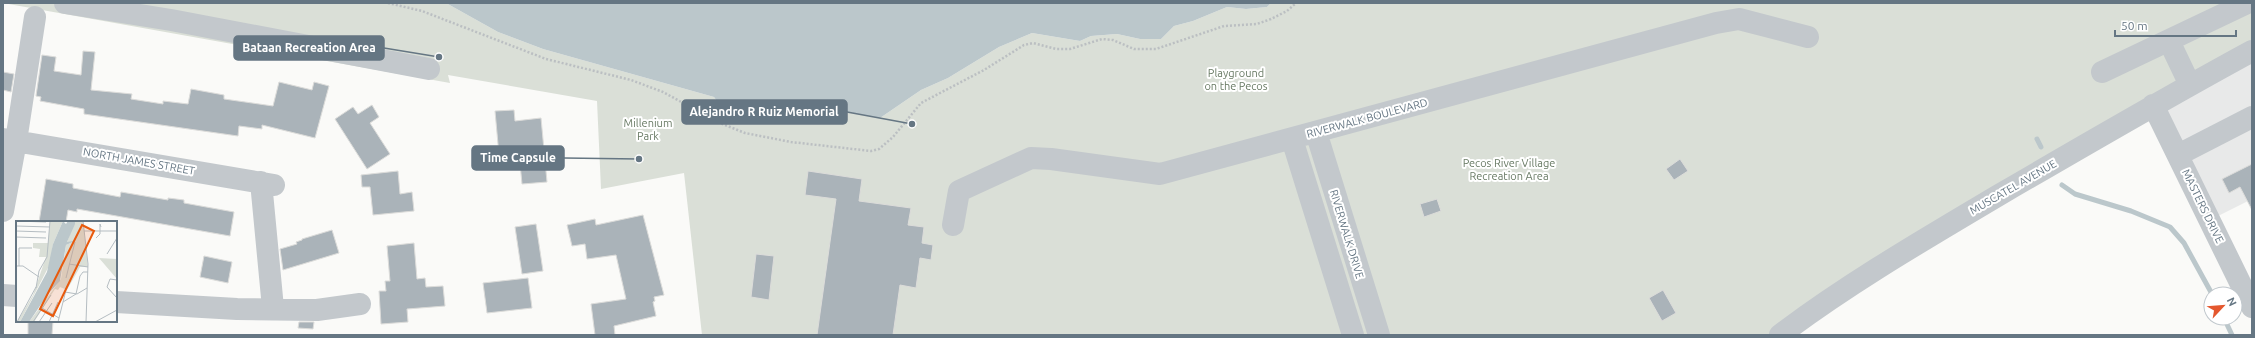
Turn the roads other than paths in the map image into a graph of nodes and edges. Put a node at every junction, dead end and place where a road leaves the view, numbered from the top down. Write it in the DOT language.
graph roads {
  1 [pos="65,3"];
  2 [pos="2247,3"];
  3 [pos="35,17"];
  4 [pos="1808,37"];
  5 [pos="2169,41"];
  6 [pos="2252,51"];
  7 [pos="428,69"];
  8 [pos="2102,72"];
  9 [pos="2190,85"];
  10 [pos="2153,105"];
  11 [pos="2252,117"];
  12 [pos="1316,132"];
  13 [pos="1292,139"];
  14 [pos="10,140"];
  15 [pos="2178,155"];
  16 [pos="3,211"];
  17 [pos="953,224"];
  18 [pos="3,295"];
  19 [pos="16,296"];
  20 [pos="117,302"];
  21 [pos="2251,303"];
  22 [pos="360,304"];
  23 [pos="273,308"];
  24 [pos="1353,335"];
  25 [pos="1379,335"];
  26 [pos="1780,335"];
  1 -- 7 [label="street"];
  2 -- 5 [label="street"];
  3 -- 14 [label="street"];
  4 -- 12 [label="street, RIVERWALK BOULEVARD"];
  5 -- 8 [label="street"];
  5 -- 9 [label="street"];
  6 -- 9 [label="street, MUSCATEL AVENUE"];
  9 -- 10 [label="street, MUSCATEL AVENUE"];
  10 -- 15 [label="street, MASTERS DRIVE"];
  10 -- 26 [label="street, MUSCATEL AVENUE"];
  11 -- 15 [label="street"];
  12 -- 13 [label="street, RIVERWALK BOULEVARD"];
  12 -- 25 [label="street, RIVERWALK DRIVE"];
  13 -- 17 [label="street, RIVERWALK BOULEVARD"];
  13 -- 24 [label="street"];
  14 -- 16 [label="street"];
  14 -- 23 [label="street, NORTH JAMES STREET"];
  15 -- 21 [label="street, MASTERS DRIVE"];
  18 -- 19 [label="street"];
  20 -- 23 [label="street"];
  22 -- 23 [label="street"];
}
